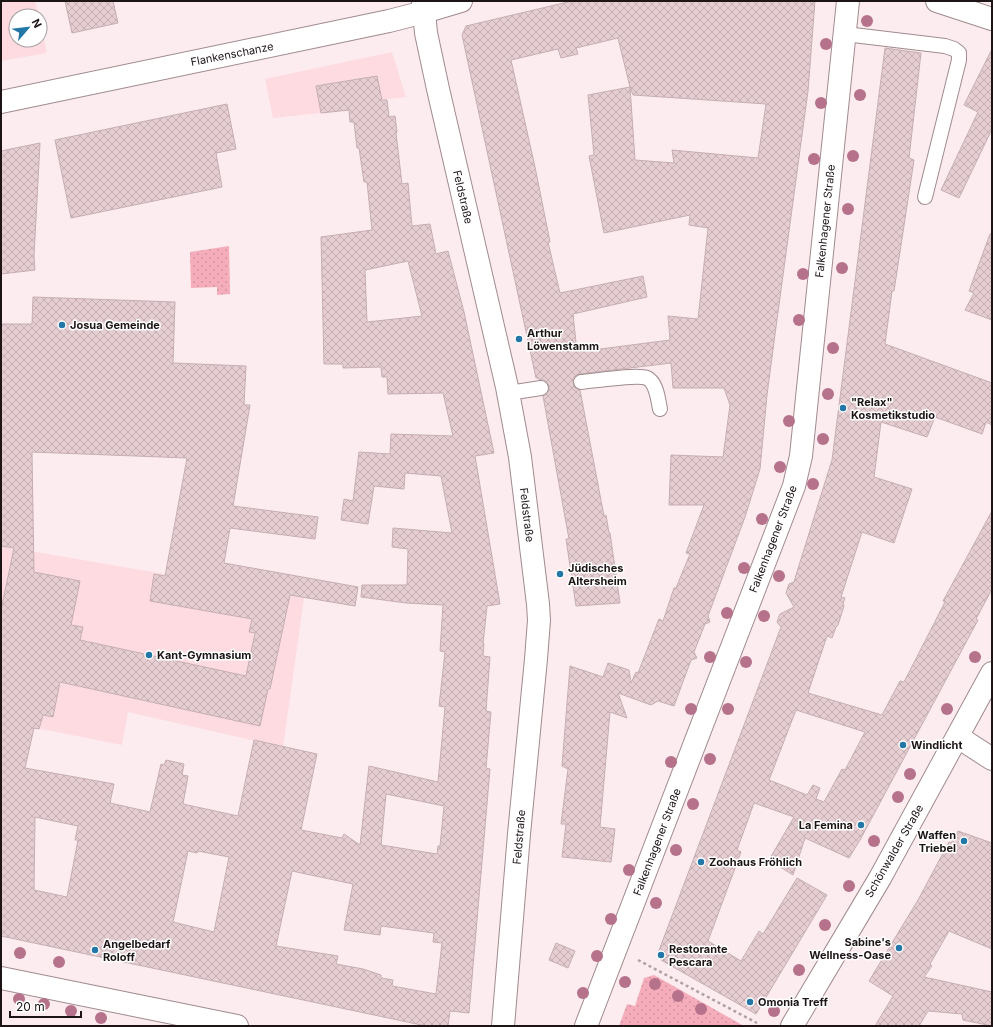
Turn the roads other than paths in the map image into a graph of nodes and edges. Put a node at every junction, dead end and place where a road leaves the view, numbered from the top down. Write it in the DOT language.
graph roads {
  1 [pos="461,1"];
  2 [pos="848,1"];
  3 [pos="937,1"];
  4 [pos="424,7"];
  5 [pos="992,19"];
  6 [pos="845,34"];
  7 [pos="1,102"];
  8 [pos="925,197"];
  9 [pos="581,382"];
  10 [pos="541,388"];
  11 [pos="508,394"];
  12 [pos="660,409"];
  13 [pos="992,673"];
  14 [pos="958,737"];
  15 [pos="992,759"];
  16 [pos="1,978"];
  17 [pos="237,1026"];
  18 [pos="503,1026"];
  19 [pos="586,1026"];
  20 [pos="792,1026"];
  1 -- 4 [label="street, Flankenschanze"];
  2 -- 6 [label="street, Falkenhagener Straße"];
  3 -- 5 [label="street"];
  4 -- 7 [label="street, Flankenschanze"];
  4 -- 11 [label="street, Feldstraße"];
  6 -- 8 [label="lane"];
  6 -- 19 [label="street, Falkenhagener Straße"];
  9 -- 12 [label="lane"];
  10 -- 11 [label="lane"];
  11 -- 18 [label="street, Feldstraße"];
  13 -- 14 [label="street, Schönwalder Straße"];
  14 -- 15 [label="street"];
  14 -- 20 [label="street, Schönwalder Straße"];
  16 -- 17 [label="street"];
}
